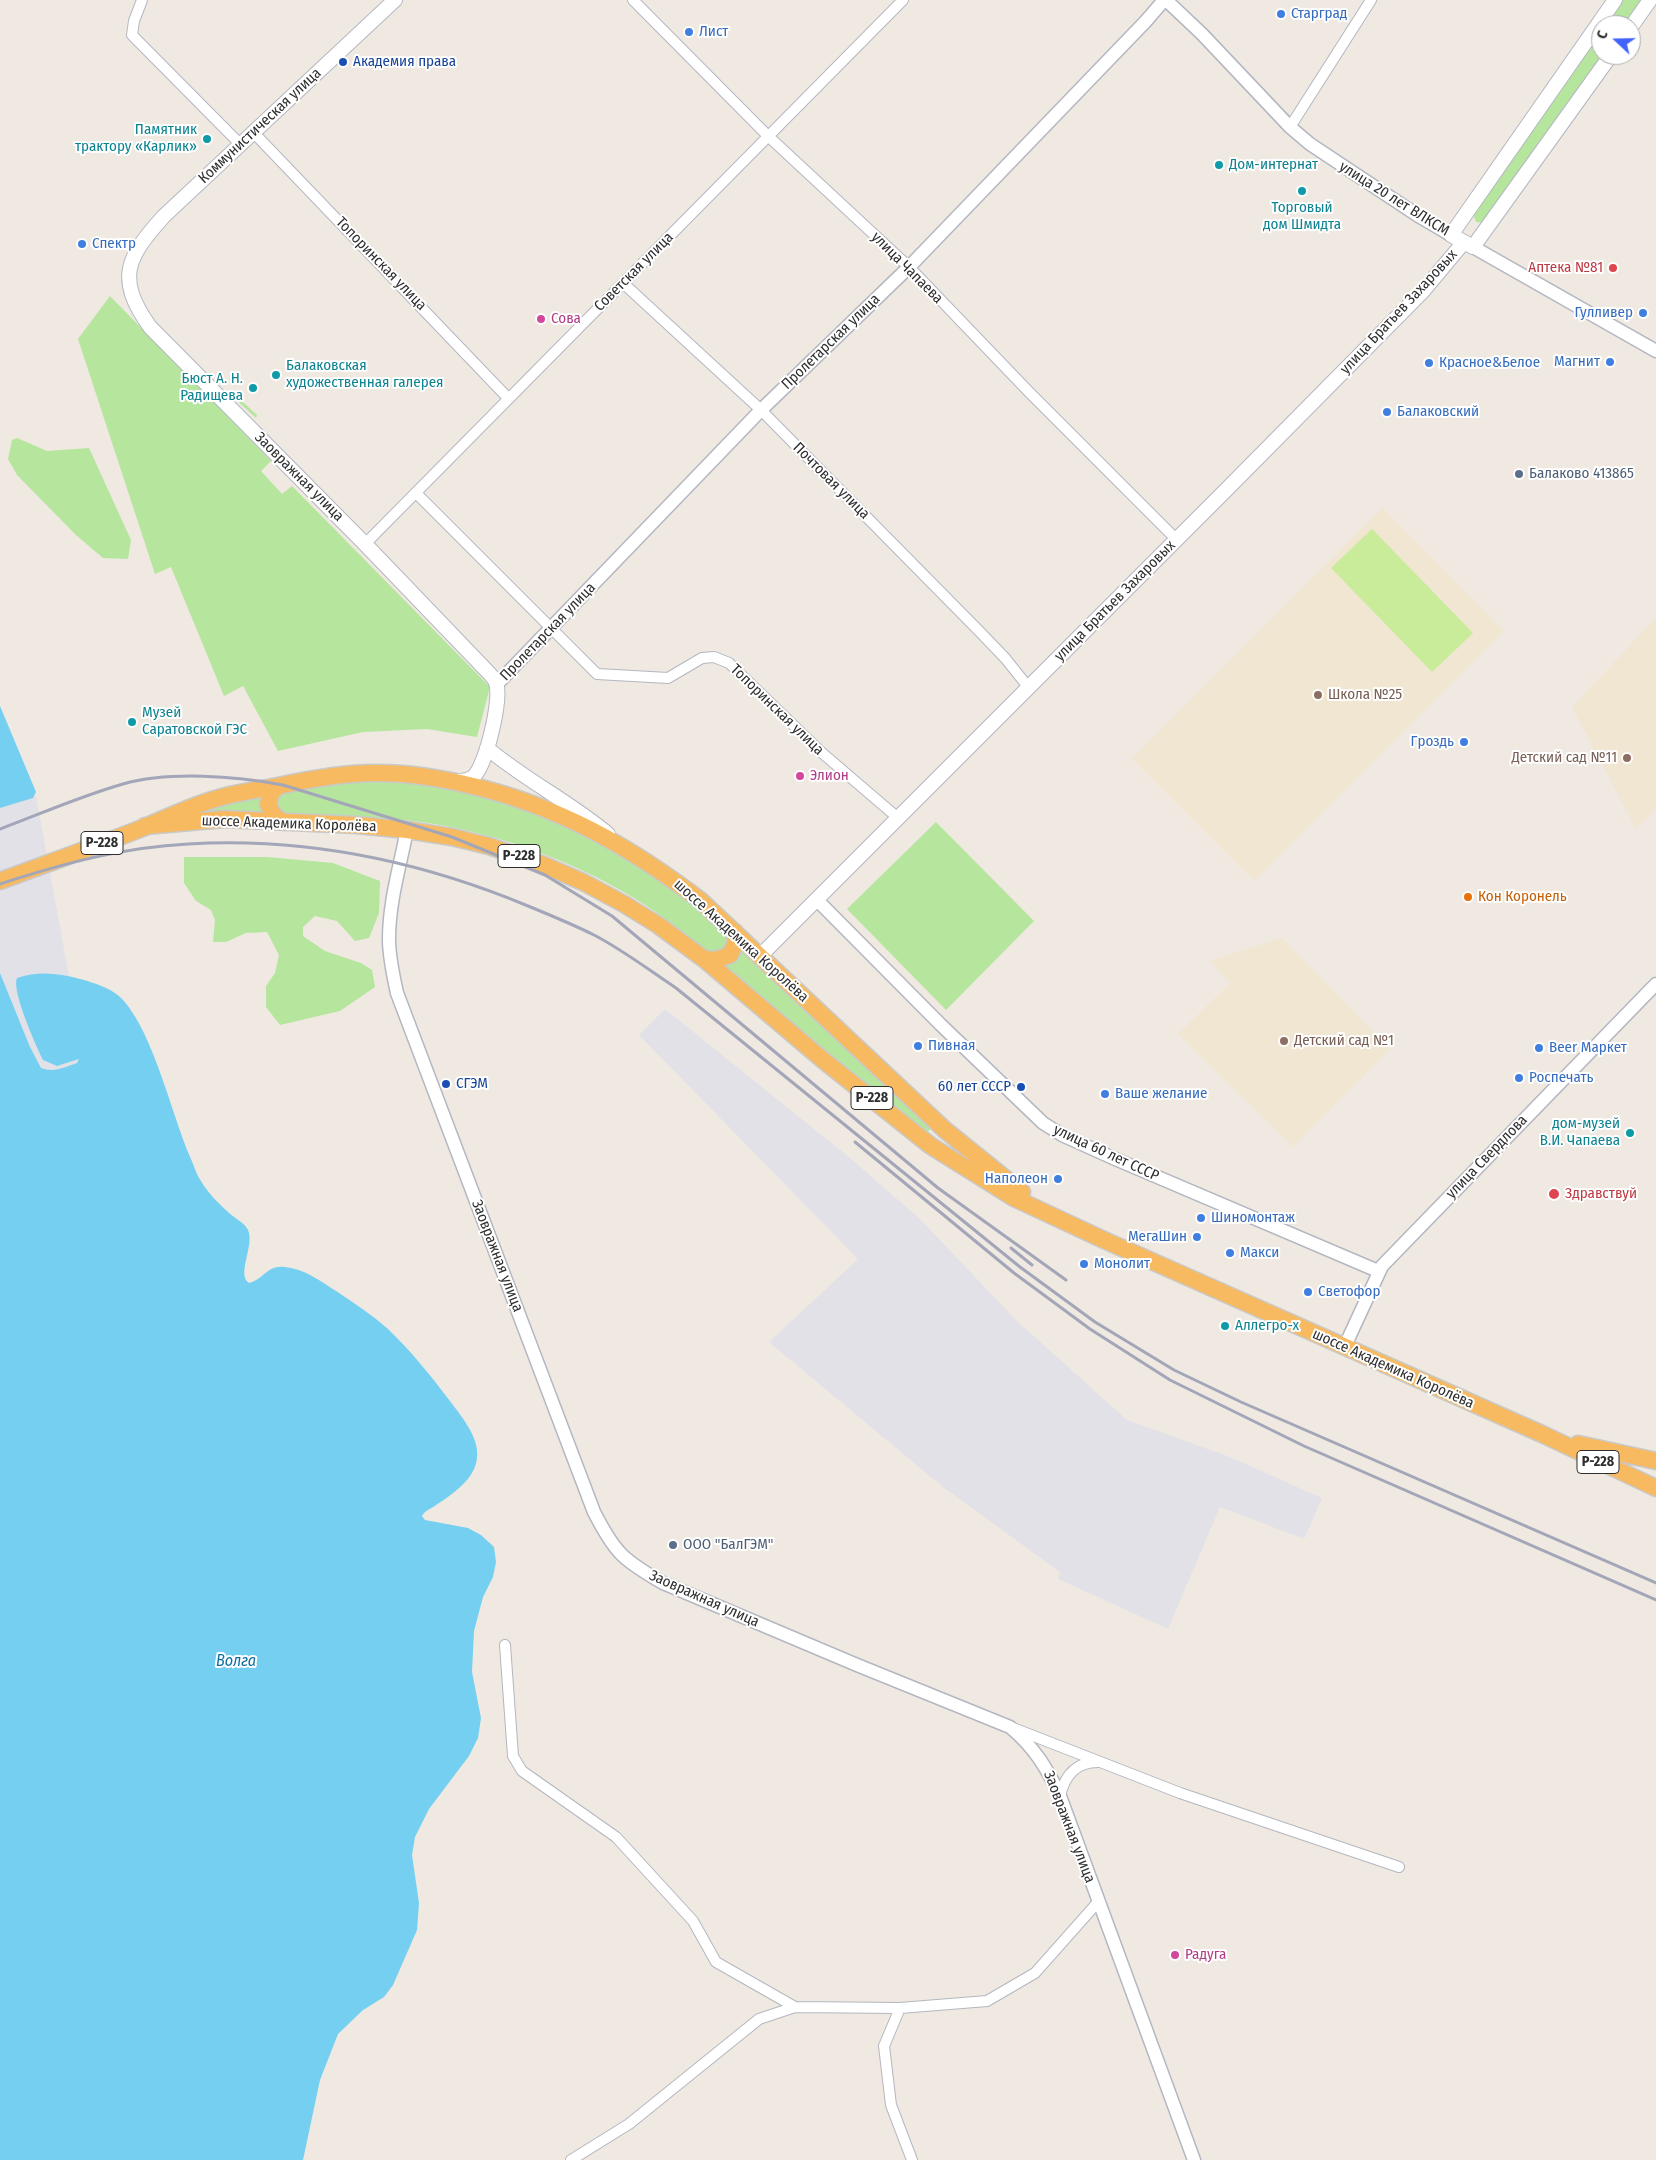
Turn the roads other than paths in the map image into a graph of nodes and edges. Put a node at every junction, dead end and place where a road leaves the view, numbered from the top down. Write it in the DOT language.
graph roads {
  1 [pos="142,0"];
  2 [pos="395,0"];
  3 [pos="633,0"];
  4 [pos="903,0"];
  5 [pos="1165,0"];
  6 [pos="1371,0"];
  7 [pos="1615,0"];
  8 [pos="1650,0"];
  9 [pos="1639,15"];
  10 [pos="1603,65"];
  11 [pos="1290,127"];
  12 [pos="252,132"];
  13 [pos="768,136"];
  14 [pos="240,144"];
  15 [pos="1451,235"];
  16 [pos="1469,244"];
  17 [pos="132,258"];
  18 [pos="909,267"];
  19 [pos="623,283"];
  20 [pos="1656,351"];
  21 [pos="508,398"];
  22 [pos="761,410"];
  23 [pos="416,493"];
  24 [pos="1177,540"];
  25 [pos="365,544"];
  26 [pos="551,629"];
  27 [pos="497,684"];
  28 [pos="1029,688"];
  29 [pos="487,748"];
  30 [pos="453,781"];
  31 [pos="278,786"];
  32 [pos="898,818"];
  33 [pos="282,821"];
  34 [pos="145,826"];
  35 [pos="407,830"];
  36 [pos="617,842"];
  37 [pos="0,881"];
  38 [pos="817,900"];
  39 [pos="735,932"];
  40 [pos="760,956"];
  41 [pos="704,959"];
  42 [pos="1656,984"];
  43 [pos="1055,1216"];
  44 [pos="1378,1271"];
  45 [pos="1344,1348"];
  46 [pos="1542,1434"];
  47 [pos="1656,1461"];
  48 [pos="1656,1488"];
  49 [pos="505,1645"];
  50 [pos="1010,1727"];
  51 [pos="1099,1762"];
  52 [pos="1060,1796"];
  53 [pos="1399,1867"];
  54 [pos="1098,1902"];
  55 [pos="795,2007"];
  56 [pos="900,2008"];
  57 [pos="571,2160"];
  58 [pos="912,2160"];
  59 [pos="1194,2160"];
  1 -- 14 [label="street"];
  2 -- 12 [label="main road, Коммунистическая улица"];
  3 -- 13 [label="street, улица Чапаева"];
  4 -- 13 [label="street, Советская улица"];
  5 -- 11 [label="street, улица 20 лет ВЛКСМ"];
  5 -- 18 [label="street, Пролетарская улица"];
  6 -- 11 [label="street"];
  7 -- 15 [label="main road, улица Братьев Захаровых"];
  8 -- 9 [label="main road"];
  10 -- 16 [label="main road, улица Братьев Захаровых"];
  11 -- 15 [label="street, улица 20 лет ВЛКСМ"];
  12 -- 14 [label="main road, Коммунистическая улица"];
  12 -- 21 [label="street, Топоринская улица"];
  13 -- 18 [label="street, улица Чапаева"];
  13 -- 19 [label="street, Советская улица"];
  14 -- 17 [label="main road, Коммунистическая улица"];
  15 -- 16 [label="main road, улица 20 лет ВЛКСМ"];
  16 -- 20 [label="street, улица 20 лет ВЛКСМ"];
  16 -- 24 [label="main road, улица Братьев Захаровых"];
  17 -- 25 [label="main road, Заовражная улица"];
  18 -- 22 [label="street, Пролетарская улица"];
  18 -- 24 [label="street, улица Чапаева"];
  19 -- 21 [label="street, Советская улица"];
  19 -- 22 [label="street, Почтовая улица"];
  21 -- 23 [label="street, Советская улица"];
  22 -- 26 [label="street, Пролетарская улица"];
  22 -- 28 [label="street, Почтовая улица"];
  23 -- 25 [label="street, Советская улица"];
  23 -- 26 [label="street, Топоринская улица"];
  24 -- 28 [label="main road, улица Братьев Захаровых"];
  25 -- 27 [label="main road, Заовражная улица"];
  26 -- 27 [label="street, Пролетарская улица"];
  26 -- 32 [label="street, Топоринская улица"];
  27 -- 29 [label="main road"];
  28 -- 32 [label="main road, улица Братьев Захаровых"];
  29 -- 30 [label="main road"];
  29 -- 36 [label="main road"];
  30 -- 31 [label="highway, шоссе Академика Королёва / Р-228"];
  30 -- 36 [label="highway, шоссе Академика Королёва / Р-228"];
  31 -- 33 [label="highway"];
  31 -- 34 [label="highway, шоссе Академика Королёва / Р-228"];
  32 -- 38 [label="main road, улица Братьев Захаровых"];
  33 -- 34 [label="highway, шоссе Академика Королёва / Р-228"];
  33 -- 35 [label="highway, шоссе Академика Королёва / Р-228"];
  34 -- 37 [label="highway, Р-228"];
  35 -- 41 [label="highway, шоссе Академика Королёва / Р-228"];
  35 -- 50 [label="street, Заовражная улица"];
  36 -- 39 [label="highway, шоссе Академика Королёва / Р-228"];
  38 -- 40 [label="main road, улица Братьев Захаровых"];
  38 -- 44 [label="street, улица 60 лет СССР"];
  39 -- 40 [label="highway, шоссе Академика Королёва / Р-228"];
  39 -- 41 [label="highway"];
  40 -- 43 [label="highway, шоссе Академика Королёва / Р-228"];
  41 -- 43 [label="highway, шоссе Академика Королёва / Р-228"];
  42 -- 44 [label="street, улица Свердлова"];
  43 -- 45 [label="highway, шоссе Академика Королёва / Р-228"];
  44 -- 45 [label="street, улица Свердлова"];
  45 -- 46 [label="highway, шоссе Академика Королёва / Р-228"];
  46 -- 47 [label="highway, шоссе Академика Королёва / Р-228"];
  46 -- 48 [label="highway, шоссе Академика Королёва / Р-228"];
  49 -- 55 [label="street"];
  50 -- 51 [label="street"];
  50 -- 52 [label="street, Заовражная улица"];
  51 -- 52 [label="street"];
  51 -- 53 [label="street"];
  52 -- 54 [label="street, Заовражная улица"];
  54 -- 56 [label="street"];
  54 -- 59 [label="street, Заовражная улица"];
  55 -- 56 [label="street"];
  55 -- 57 [label="street"];
  56 -- 58 [label="street"];
}
